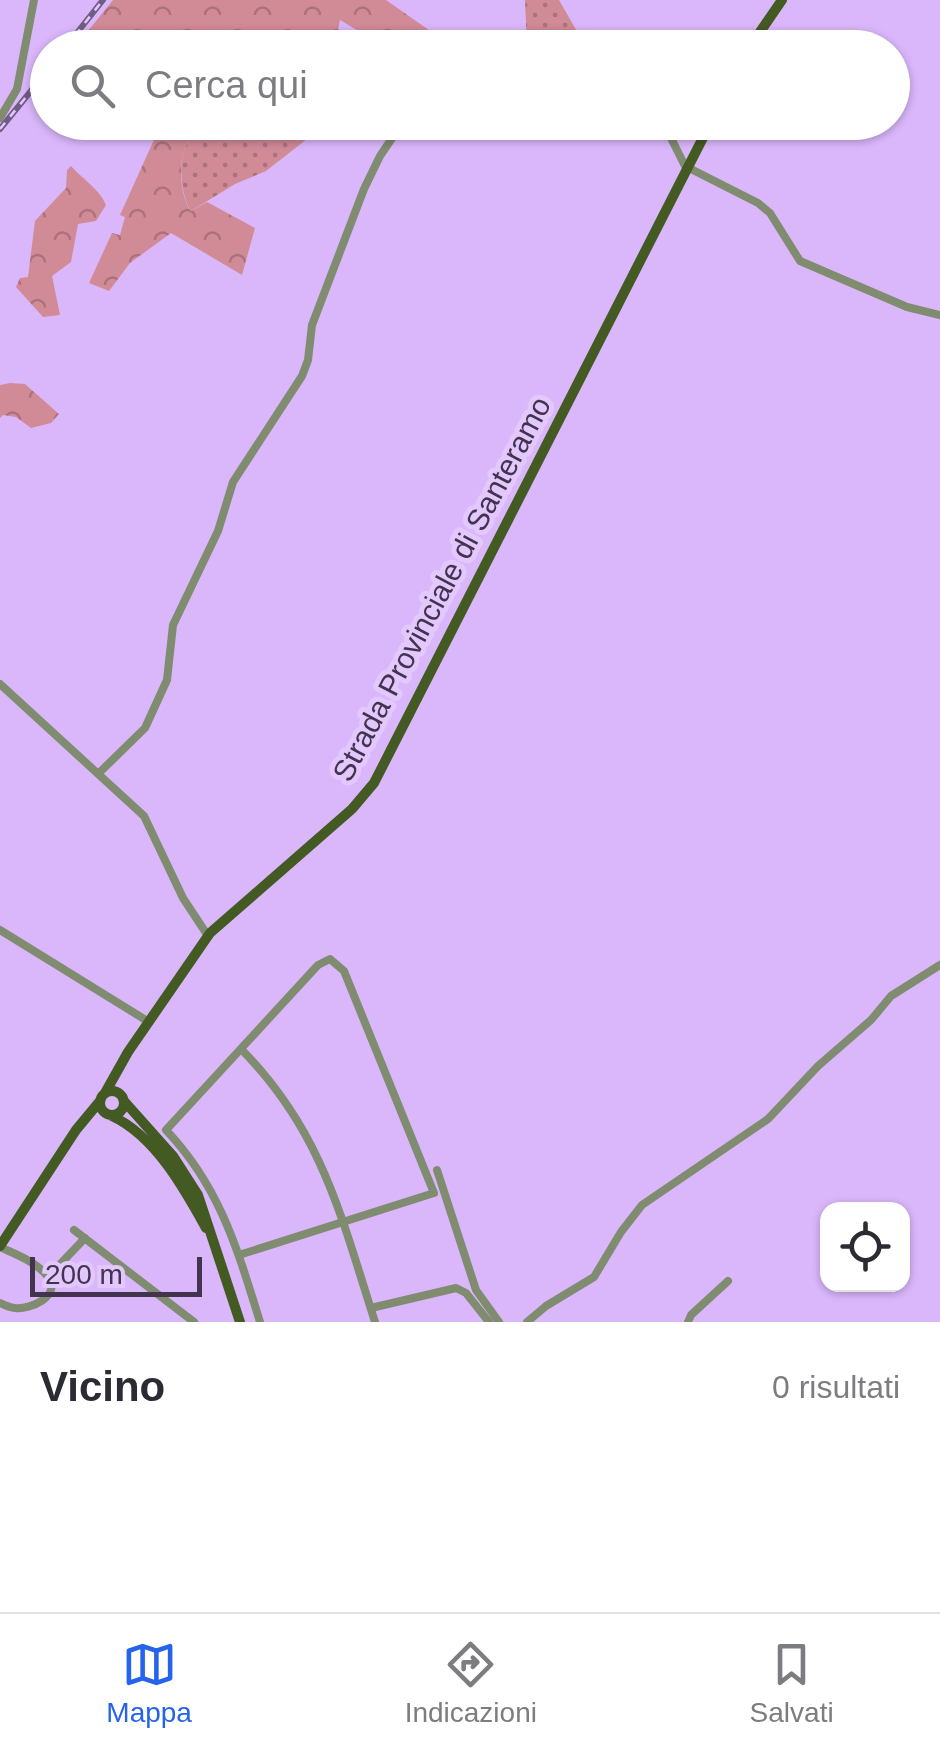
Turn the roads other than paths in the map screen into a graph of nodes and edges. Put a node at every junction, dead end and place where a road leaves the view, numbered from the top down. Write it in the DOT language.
graph roads {
  1 [pos="34,0"];
  2 [pos="782,0"];
  3 [pos="762,30"];
  4 [pos="0,118"];
  5 [pos="391,140"];
  6 [pos="670,140"];
  7 [pos="702,140"];
  8 [pos="688,168"];
  9 [pos="940,315"];
  10 [pos="0,684"];
  11 [pos="99,773"];
  12 [pos="0,930"];
  13 [pos="208,936"];
  14 [pos="940,965"];
  15 [pos="148,1025"];
  16 [pos="241,1049"];
  17 [pos="102,1097"];
  18 [pos="124,1099"];
  19 [pos="111,1116"];
  20 [pos="60,1155"];
  21 [pos="437,1170"];
  22 [pos="344,1221"];
  23 [pos="74,1230"];
  24 [pos="85,1238"];
  25 [pos="217,1246"];
  26 [pos="0,1247"];
  27 [pos="239,1255"];
  28 [pos="48,1277"];
  29 [pos="728,1281"];
  30 [pos="476,1287"];
  31 [pos="466,1293"];
  32 [pos="0,1303"];
  33 [pos="371,1308"];
  34 [pos="192,1321"];
  35 [pos="240,1322"];
  36 [pos="260,1322"];
  37 [pos="375,1322"];
  38 [pos="489,1322"];
  39 [pos="498,1322"];
  40 [pos="527,1322"];
  41 [pos="688,1322"];
  1 -- 4 [label="street"];
  2 -- 3 [label="main road"];
  5 -- 11 [label="street"];
  6 -- 8 [label="street"];
  7 -- 8 [label="main road, Strada Provinciale di Santeramo"];
  8 -- 9 [label="street"];
  8 -- 13 [label="main road, Strada Provinciale di Santeramo"];
  10 -- 11 [label="street"];
  11 -- 13 [label="street"];
  12 -- 15 [label="street"];
  13 -- 15 [label="main road, Strada Provinciale di Santeramo"];
  14 -- 40 [label="street"];
  15 -- 17 [label="main road"];
  15 -- 18 [label="main road"];
  16 -- 22 [label="street"];
  16 -- 22 [label="street"];
  16 -- 27 [label="street"];
  17 -- 18 [label="main road"];
  17 -- 19 [label="main road"];
  17 -- 20 [label="main road"];
  18 -- 19 [label="main road"];
  18 -- 25 [label="main road"];
  19 -- 20 [label="main road"];
  19 -- 25 [label="main road"];
  20 -- 26 [label="main road"];
  21 -- 30 [label="street"];
  22 -- 27 [label="street"];
  22 -- 33 [label="street"];
  23 -- 24 [label="street"];
  24 -- 28 [label="street"];
  24 -- 34 [label="street"];
  25 -- 35 [label="main road"];
  26 -- 28 [label="street"];
  27 -- 36 [label="street"];
  28 -- 32 [label="street"];
  29 -- 41 [label="street"];
  30 -- 31 [label="street"];
  30 -- 39 [label="street"];
  31 -- 33 [label="street"];
  31 -- 38 [label="street"];
  33 -- 37 [label="street"];
}
